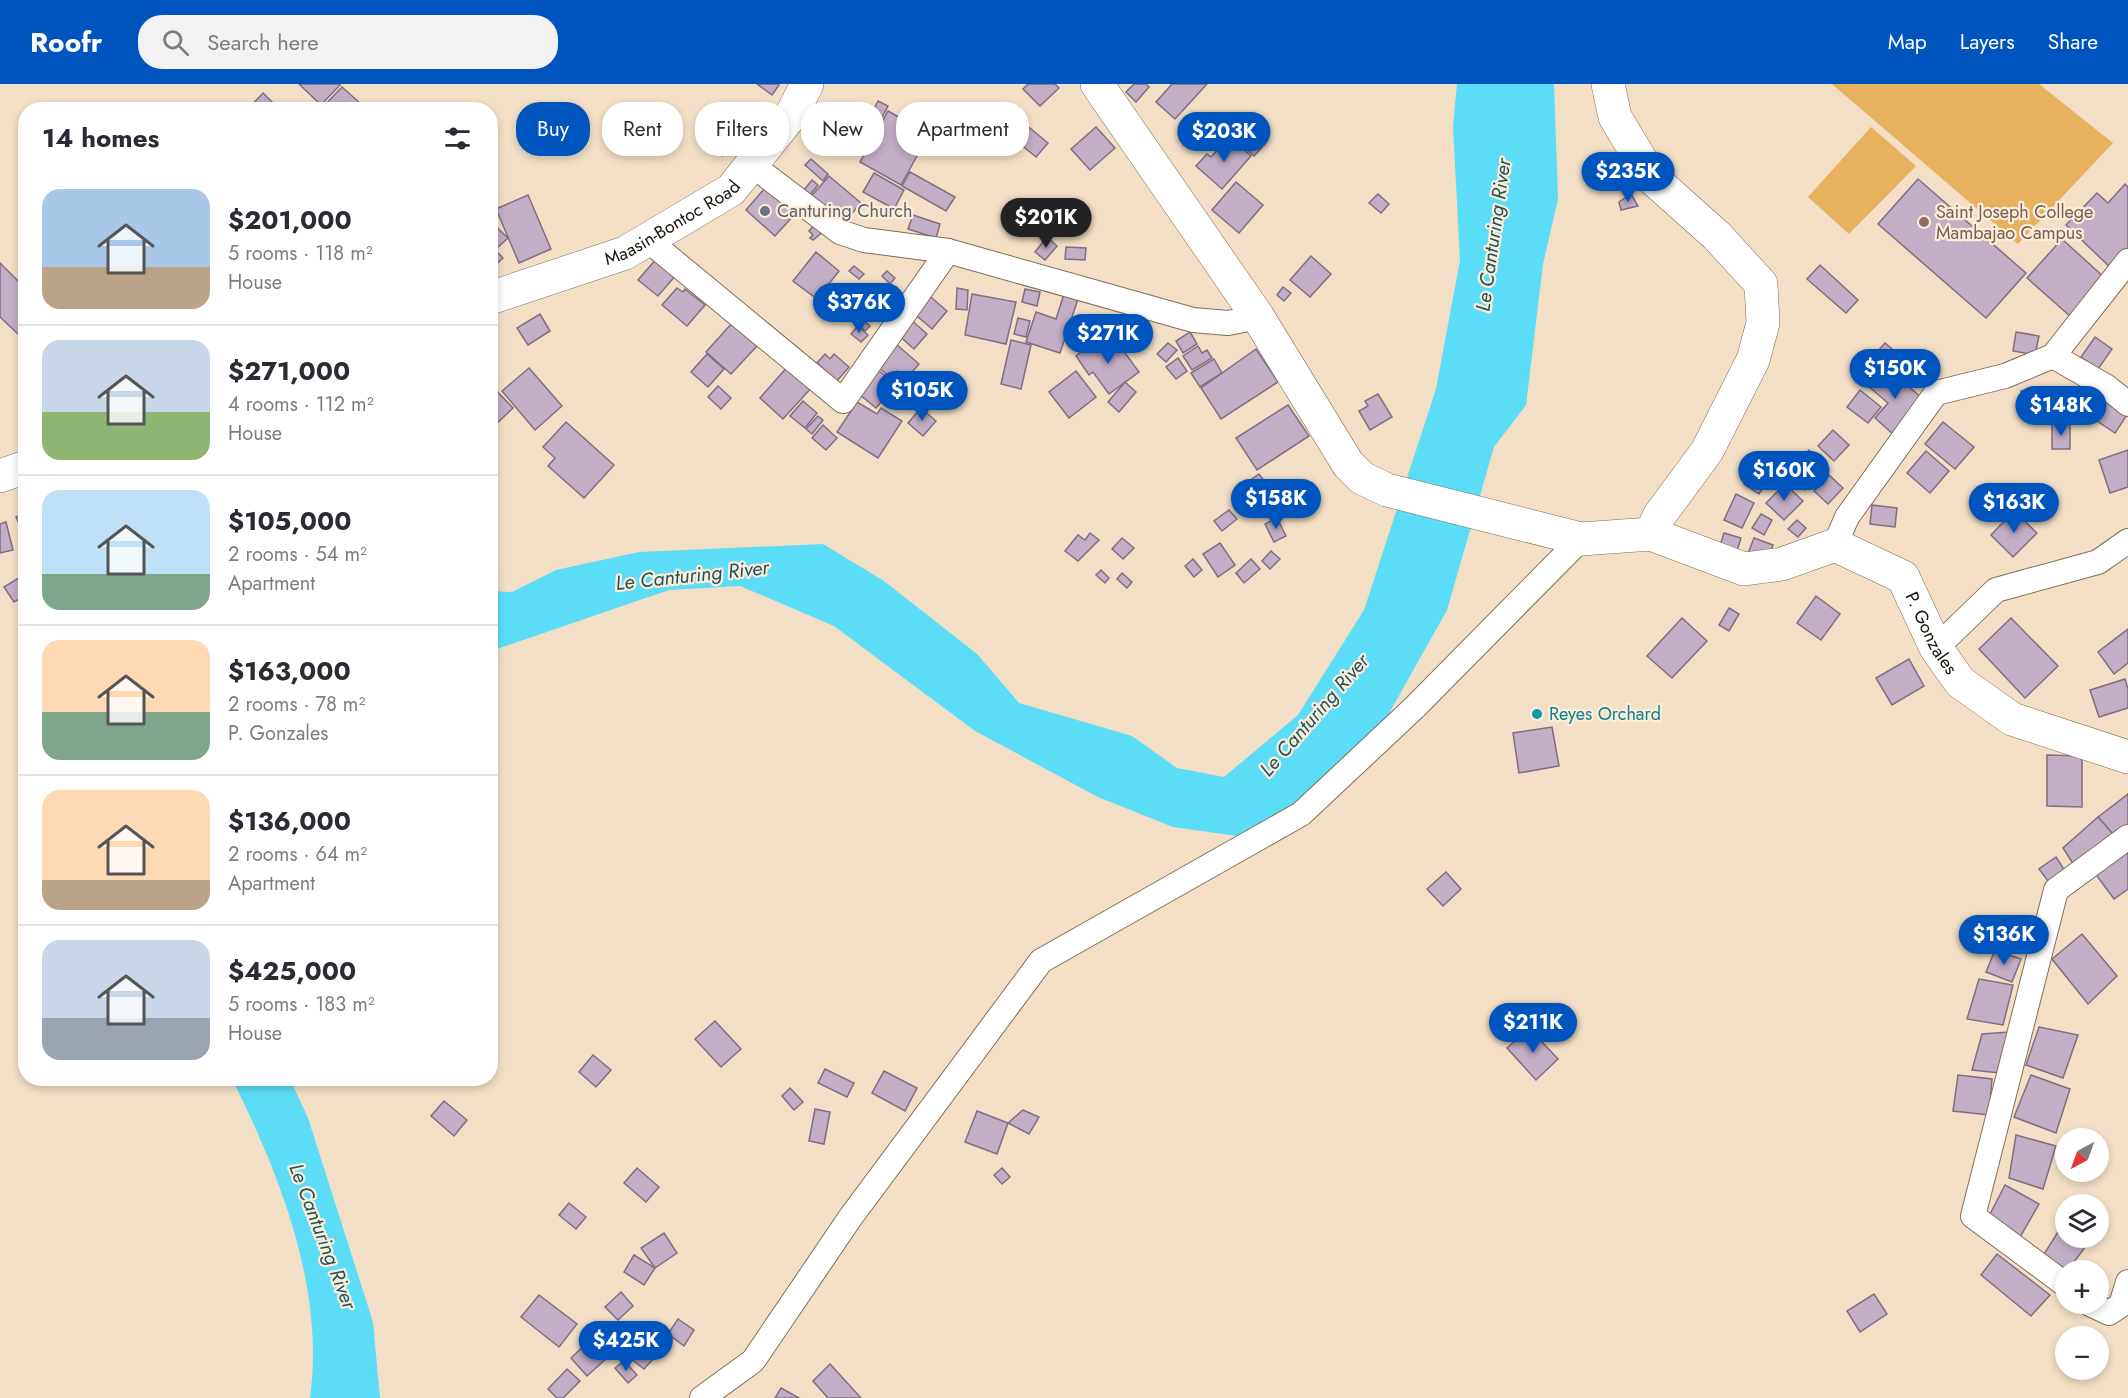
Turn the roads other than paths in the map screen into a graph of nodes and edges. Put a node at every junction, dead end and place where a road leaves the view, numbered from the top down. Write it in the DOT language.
graph roads {
  1 [pos="807,84"];
  2 [pos="1097,84"];
  3 [pos="1608,84"];
  4 [pos="753,165"];
  5 [pos="649,241"];
  6 [pos="948,251"];
  7 [pos="2128,261"];
  8 [pos="498,295"];
  9 [pos="1258,317"];
  10 [pos="2054,356"];
  11 [pos="2128,404"];
  12 [pos="18,470"];
  13 [pos="0,476"];
  14 [pos="1652,534"];
  15 [pos="1581,539"];
  16 [pos="2128,541"];
  17 [pos="1835,545"];
  18 [pos="1936,648"];
  19 [pos="2128,758"];
  20 [pos="2128,837"];
  21 [pos="2055,1277"];
  22 [pos="2128,1282"];
  23 [pos="2109,1313"];
  24 [pos="702,1398"];
  1 -- 4 [label="street, Maasin-Bontoc Road"];
  2 -- 9 [label="street"];
  3 -- 14 [label="street"];
  4 -- 5 [label="street, Maasin-Bontoc Road"];
  4 -- 6 [label="street"];
  5 -- 6 [label="street"];
  5 -- 8 [label="street, Maasin-Bontoc Road"];
  6 -- 9 [label="street"];
  7 -- 10 [label="street"];
  9 -- 15 [label="street"];
  10 -- 11 [label="street"];
  10 -- 17 [label="street"];
  12 -- 13 [label="street"];
  14 -- 15 [label="street"];
  14 -- 17 [label="street"];
  15 -- 24 [label="street"];
  16 -- 18 [label="street"];
  17 -- 18 [label="street, P. Gonzales"];
  18 -- 19 [label="street, P. Gonzales"];
  20 -- 21 [label="street"];
  22 -- 23 [label="street"];
}
